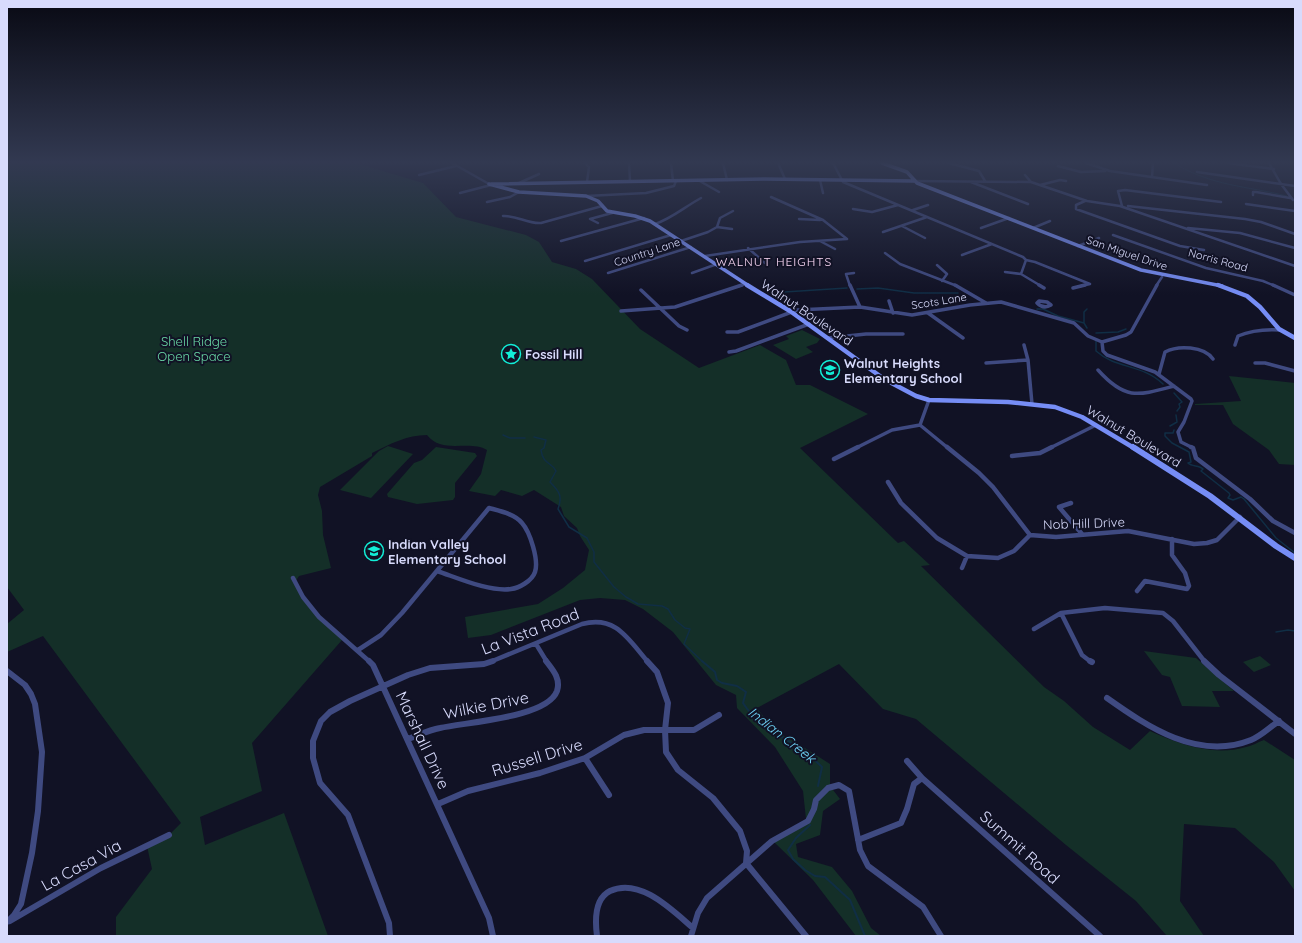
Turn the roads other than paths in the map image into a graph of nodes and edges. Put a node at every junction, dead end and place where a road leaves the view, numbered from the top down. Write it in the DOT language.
graph roads {
  1 [pos="598,207"];
  2 [pos="603,207"];
  3 [pos="684,207"];
  4 [pos="794,207"];
  5 [pos="891,207"];
  6 [pos="904,207"];
  7 [pos="922,207"];
  8 [pos="981,207"];
  9 [pos="1076,207"];
  10 [pos="1123,207"];
  11 [pos="1130,207"];
  12 [pos="1267,207"];
  13 [pos="853,209"];
  14 [pos="912,210"];
  15 [pos="733,211"];
  16 [pos="1295,211"];
  17 [pos="612,213"];
  18 [pos="503,216"];
  19 [pos="928,217"];
  20 [pos="644,218"];
  21 [pos="1009,218"];
  22 [pos="799,219"];
  23 [pos="823,220"];
  24 [pos="1050,221"];
  25 [pos="598,223"];
  26 [pos="655,224"];
  27 [pos="902,226"];
  28 [pos="716,227"];
  29 [pos="981,228"];
  30 [pos="1034,228"];
  31 [pos="1186,228"];
  32 [pos="732,229"];
  33 [pos="883,232"];
  34 [pos="1295,234"];
  35 [pos="671,235"];
  36 [pos="1113,235"];
  37 [pos="925,238"];
  38 [pos="1099,238"];
  39 [pos="561,241"];
  40 [pos="681,241"];
  41 [pos="820,241"];
  42 [pos="993,244"];
  43 [pos="1078,246"];
  44 [pos="691,247"];
  45 [pos="748,248"];
  46 [pos="1295,248"];
  47 [pos="835,249"];
  48 [pos="1204,250"];
  49 [pos="885,253"];
  50 [pos="962,255"];
  51 [pos="705,256"];
  52 [pos="1026,260"];
  53 [pos="585,261"];
  54 [pos="765,263"];
  55 [pos="717,264"];
  56 [pos="937,265"];
  57 [pos="1295,266"];
  58 [pos="1006,272"];
  59 [pos="608,273"];
  60 [pos="692,273"];
  61 [pos="854,273"];
  62 [pos="1021,274"];
  63 [pos="1162,276"];
  64 [pos="942,281"];
  65 [pos="745,284"];
  66 [pos="1044,288"];
  67 [pos="1073,288"];
  68 [pos="640,290"];
  69 [pos="1295,295"];
  70 [pos="888,302"];
  71 [pos="986,303"];
  72 [pos="1038,305"];
  73 [pos="860,307"];
  74 [pos="660,308"];
  75 [pos="1030,310"];
  76 [pos="621,311"];
  77 [pos="790,311"];
  78 [pos="893,313"];
  79 [pos="928,313"];
  80 [pos="809,324"];
  81 [pos="687,330"];
  82 [pos="1281,330"];
  83 [pos="726,332"];
  84 [pos="903,334"];
  85 [pos="828,338"];
  86 [pos="963,338"];
  87 [pos="1295,338"];
  88 [pos="1102,342"];
  89 [pos="1024,345"];
  90 [pos="1234,345"];
  91 [pos="729,352"];
  92 [pos="1213,359"];
  93 [pos="1028,360"];
  94 [pos="986,363"];
  95 [pos="1255,363"];
  96 [pos="1098,370"];
  97 [pos="1295,371"];
  98 [pos="1159,374"];
  99 [pos="1174,386"];
  100 [pos="929,400"];
  101 [pos="1032,404"];
  102 [pos="920,425"];
  103 [pos="1096,425"];
  104 [pos="1012,456"];
  105 [pos="834,459"];
  106 [pos="888,482"];
  107 [pos="1072,503"];
  108 [pos="1240,517"];
  109 [pos="1295,533"];
  110 [pos="1082,534"];
  111 [pos="1030,535"];
  112 [pos="1172,539"];
  113 [pos="967,556"];
  114 [pos="1295,558"];
  115 [pos="962,568"];
  116 [pos="436,571"];
  117 [pos="293,578"];
  118 [pos="1137,591"];
  119 [pos="1061,613"];
  120 [pos="1034,629"];
  121 [pos="536,644"];
  122 [pos="358,650"];
  123 [pos="1092,662"];
  124 [pos="7,670"];
  125 [pos="383,685"];
  126 [pos="1107,698"];
  127 [pos="719,715"];
  128 [pos="1279,721"];
  129 [pos="665,730"];
  130 [pos="1295,734"];
  131 [pos="408,739"];
  132 [pos="585,758"];
  133 [pos="907,761"];
  134 [pos="922,778"];
  135 [pos="609,795"];
  136 [pos="438,804"];
  137 [pos="169,835"];
  138 [pos="858,840"];
  139 [pos="746,863"];
  140 [pos="7,922"];
  141 [pos="693,928"];
  142 [pos="390,936"];
  143 [pos="493,936"];
  144 [pos="597,936"];
  145 [pos="691,936"];
  146 [pos="806,936"];
  147 [pos="941,936"];
  148 [pos="1100,936"];
  1 -- 18 [label="street"];
  2 -- 17 [label="street, Walnut Boulevard"];
  3 -- 26 [label="street"];
  4 -- 23 [label="street"];
  5 -- 13 [label="street"];
  6 -- 14 [label="street"];
  7 -- 14 [label="street"];
  8 -- 21 [label="street, San Miguel Drive"];
  9 -- 48 [label="street"];
  10 -- 31 [label="street"];
  11 -- 34 [label="street"];
  12 -- 16 [label="street"];
  14 -- 19 [label="street"];
  15 -- 28 [label="street"];
  17 -- 20 [label="street, Walnut Boulevard"];
  17 -- 25 [label="street"];
  19 -- 27 [label="street"];
  19 -- 42 [label="street"];
  20 -- 26 [label="street, Walnut Boulevard"];
  20 -- 39 [label="street"];
  21 -- 29 [label="street"];
  21 -- 30 [label="street, San Miguel Drive"];
  22 -- 23 [label="street"];
  23 -- 41 [label="street"];
  24 -- 30 [label="street"];
  26 -- 35 [label="street, Walnut Boulevard"];
  27 -- 33 [label="street"];
  27 -- 37 [label="street"];
  28 -- 32 [label="street"];
  28 -- 40 [label="street"];
  30 -- 43 [label="street, San Miguel Drive"];
  31 -- 46 [label="street"];
  31 -- 57 [label="street"];
  35 -- 40 [label="street, Walnut Boulevard"];
  35 -- 53 [label="street"];
  36 -- 69 [label="street, Norris Road"];
  38 -- 43 [label="street"];
  40 -- 44 [label="street, Walnut Boulevard"];
  41 -- 45 [label="street"];
  41 -- 47 [label="street"];
  42 -- 50 [label="street"];
  42 -- 52 [label="street"];
  43 -- 63 [label="street, San Miguel Drive"];
  44 -- 51 [label="street, Walnut Boulevard"];
  44 -- 59 [label="street, Country Lane"];
  45 -- 51 [label="street"];
  45 -- 54 [label="street"];
  49 -- 64 [label="street"];
  51 -- 55 [label="street, Walnut Boulevard"];
  52 -- 62 [label="street"];
  52 -- 67 [label="street"];
  55 -- 60 [label="street"];
  55 -- 65 [label="street, Walnut Boulevard"];
  56 -- 64 [label="street"];
  58 -- 62 [label="street"];
  61 -- 73 [label="street"];
  62 -- 66 [label="street"];
  63 -- 82 [label="street, San Miguel Drive"];
  63 -- 88 [label="street"];
  64 -- 71 [label="street"];
  65 -- 74 [label="street"];
  65 -- 77 [label="street, Walnut Boulevard"];
  68 -- 74 [label="street"];
  70 -- 78 [label="street"];
  71 -- 75 [label="street, Scots Lane"];
  71 -- 79 [label="street, Scots Lane"];
  72 -- 75 [label="street"];
  73 -- 77 [label="street, Scots Lane"];
  73 -- 78 [label="street, Scots Lane"];
  74 -- 76 [label="street"];
  74 -- 81 [label="street"];
  75 -- 88 [label="street, Scots Lane"];
  77 -- 80 [label="street, Walnut Boulevard"];
  77 -- 83 [label="street, Scots Lane"];
  78 -- 79 [label="street, Scots Lane"];
  79 -- 86 [label="street"];
  80 -- 85 [label="street, Walnut Boulevard"];
  80 -- 91 [label="street"];
  82 -- 87 [label="street, San Miguel Drive"];
  82 -- 90 [label="street"];
  84 -- 85 [label="street"];
  85 -- 100 [label="street, Walnut Boulevard"];
  88 -- 98 [label="street"];
  89 -- 93 [label="street"];
  92 -- 98 [label="street"];
  93 -- 94 [label="street"];
  93 -- 101 [label="street"];
  95 -- 97 [label="street"];
  96 -- 99 [label="street"];
  98 -- 99 [label="street"];
  99 -- 109 [label="street"];
  100 -- 101 [label="street, Walnut Boulevard"];
  100 -- 102 [label="street"];
  101 -- 103 [label="street, Walnut Boulevard"];
  102 -- 105 [label="street"];
  102 -- 111 [label="street, Nob Hill Drive"];
  103 -- 104 [label="street"];
  103 -- 108 [label="street, Walnut Boulevard"];
  106 -- 113 [label="street"];
  107 -- 110 [label="street"];
  108 -- 112 [label="street, Nob Hill Drive"];
  108 -- 114 [label="street, Walnut Boulevard"];
  110 -- 111 [label="street, Nob Hill Drive"];
  110 -- 112 [label="street, Nob Hill Drive"];
  111 -- 113 [label="street"];
  112 -- 118 [label="street"];
  113 -- 115 [label="street"];
  116 -- 116 [label="street"];
  116 -- 122 [label="street"];
  117 -- 122 [label="street, Marshall Drive"];
  119 -- 120 [label="street"];
  119 -- 123 [label="street"];
  119 -- 128 [label="street"];
  121 -- 125 [label="street, La Vista Road"];
  121 -- 129 [label="street, La Vista Road"];
  121 -- 131 [label="street, Wilkie Drive"];
  122 -- 125 [label="street, Marshall Drive"];
  124 -- 140 [label="street, La Casa Via"];
  125 -- 131 [label="street, Marshall Drive"];
  125 -- 142 [label="street, La Vista Road"];
  126 -- 128 [label="street"];
  127 -- 129 [label="street, Russell Drive"];
  128 -- 130 [label="street"];
  129 -- 132 [label="street, Russell Drive"];
  129 -- 139 [label="street, La Vista Road"];
  131 -- 136 [label="street, Marshall Drive"];
  132 -- 135 [label="street"];
  132 -- 136 [label="street, Russell Drive"];
  133 -- 134 [label="street, Summit Road"];
  134 -- 138 [label="street"];
  134 -- 148 [label="street, Summit Road"];
  136 -- 143 [label="street, Marshall Drive"];
  137 -- 140 [label="street, La Casa Via"];
  138 -- 139 [label="street"];
  138 -- 147 [label="street"];
  139 -- 141 [label="street"];
  139 -- 146 [label="street"];
  141 -- 144 [label="street"];
  141 -- 145 [label="street"];
}
